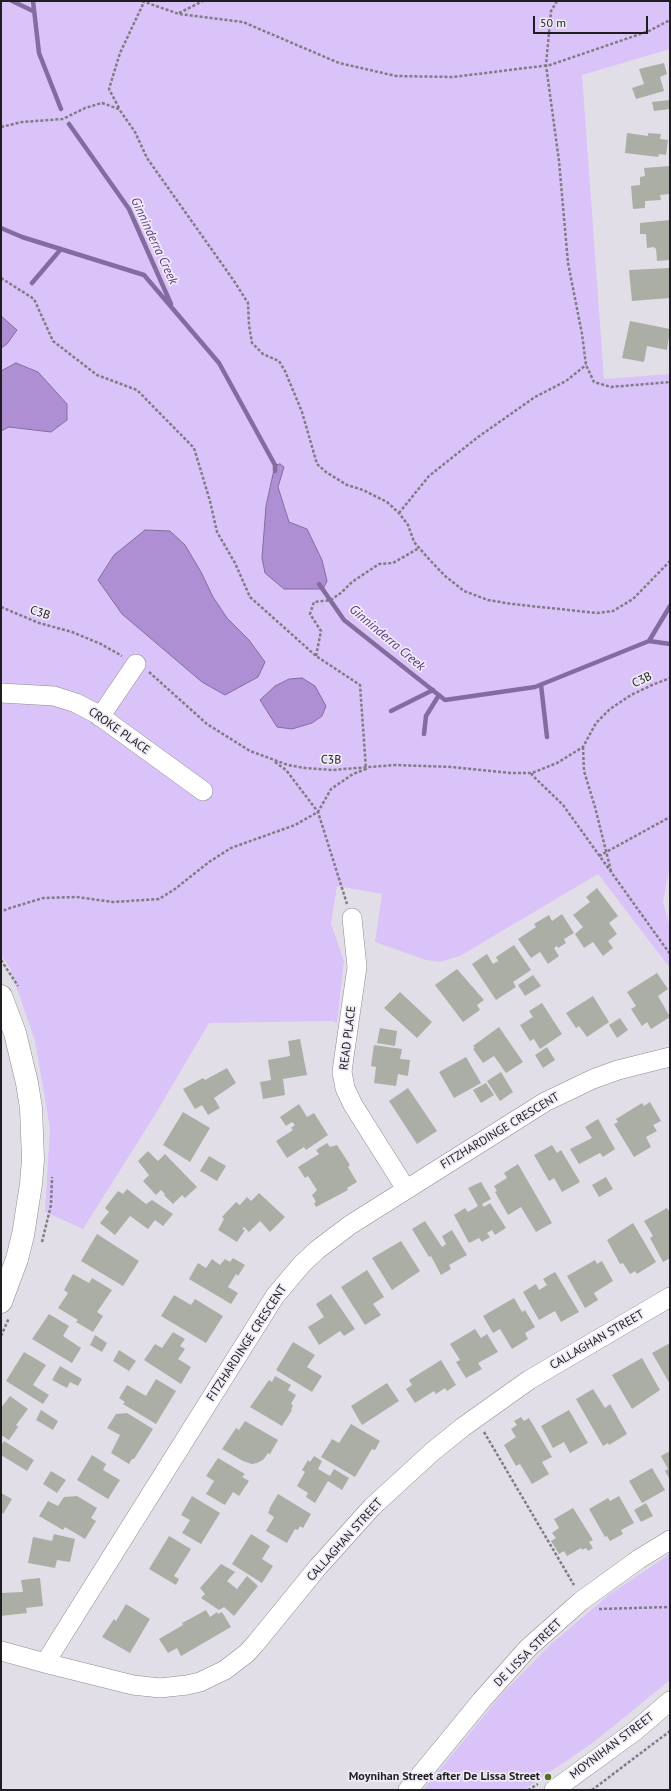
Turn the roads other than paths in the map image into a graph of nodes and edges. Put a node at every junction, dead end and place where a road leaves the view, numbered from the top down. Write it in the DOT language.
graph roads {
  1 [pos="136,664"];
  2 [pos="1,693"];
  3 [pos="100,717"];
  4 [pos="203,791"];
  5 [pos="352,918"];
  6 [pos="1,996"];
  7 [pos="670,1057"];
  8 [pos="406,1189"];
  9 [pos="670,1297"];
  10 [pos="1,1302"];
  11 [pos="670,1540"];
  12 [pos="1,1651"];
  13 [pos="44,1664"];
  14 [pos="670,1701"];
  15 [pos="408,1790"];
  16 [pos="554,1790"];
  1 -- 3 [label="street"];
  2 -- 3 [label="street, CROKE PLACE"];
  3 -- 4 [label="street, CROKE PLACE"];
  5 -- 8 [label="street, READ PLACE"];
  6 -- 10 [label="main road"];
  7 -- 8 [label="street, FITZHARDINGE CRESCENT"];
  8 -- 13 [label="street, FITZHARDINGE CRESCENT"];
  9 -- 13 [label="street, CALLAGHAN STREET"];
  11 -- 15 [label="street, DE LISSA STREET"];
  12 -- 13 [label="street, CALLAGHAN STREET"];
  14 -- 16 [label="street, MOYNIHAN STREET"];
}
